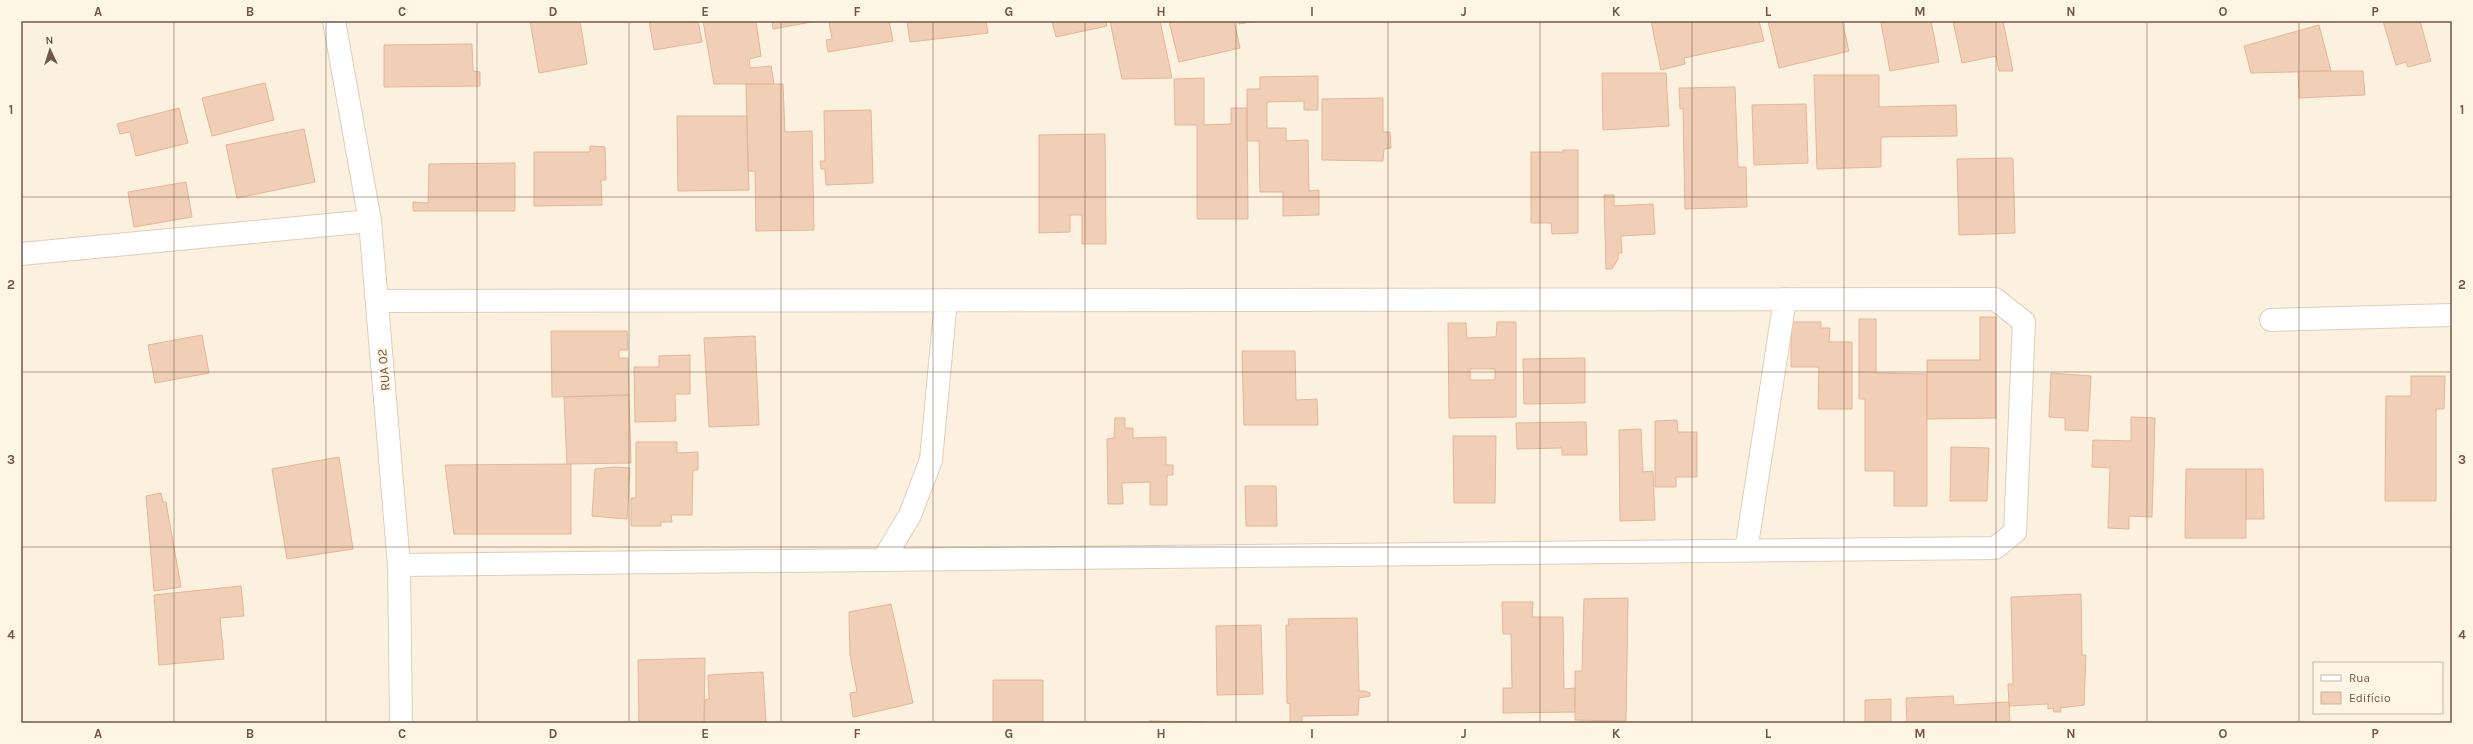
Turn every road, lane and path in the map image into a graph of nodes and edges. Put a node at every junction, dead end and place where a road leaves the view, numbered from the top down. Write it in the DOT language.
graph roads {
  1 [pos="334,21"];
  2 [pos="370,221"];
  3 [pos="21,254"];
  4 [pos="1785,299"];
  5 [pos="946,300"];
  6 [pos="377,301"];
  7 [pos="2452,315"];
  8 [pos="2271,320"];
  9 [pos="1746,551"];
  10 [pos="883,560"];
  11 [pos="399,565"];
  12 [pos="401,723"];
  1 -- 2 [label="street, RUA 02"];
  2 -- 3 [label="street"];
  2 -- 6 [label="street, RUA 02"];
  4 -- 5 [label="street"];
  4 -- 9 [label="street"];
  4 -- 9 [label="street"];
  5 -- 6 [label="street"];
  5 -- 10 [label="street"];
  6 -- 11 [label="street, RUA 02"];
  7 -- 8 [label="street"];
  9 -- 10 [label="street"];
  10 -- 11 [label="street"];
  11 -- 12 [label="street, RUA 02"];
}
